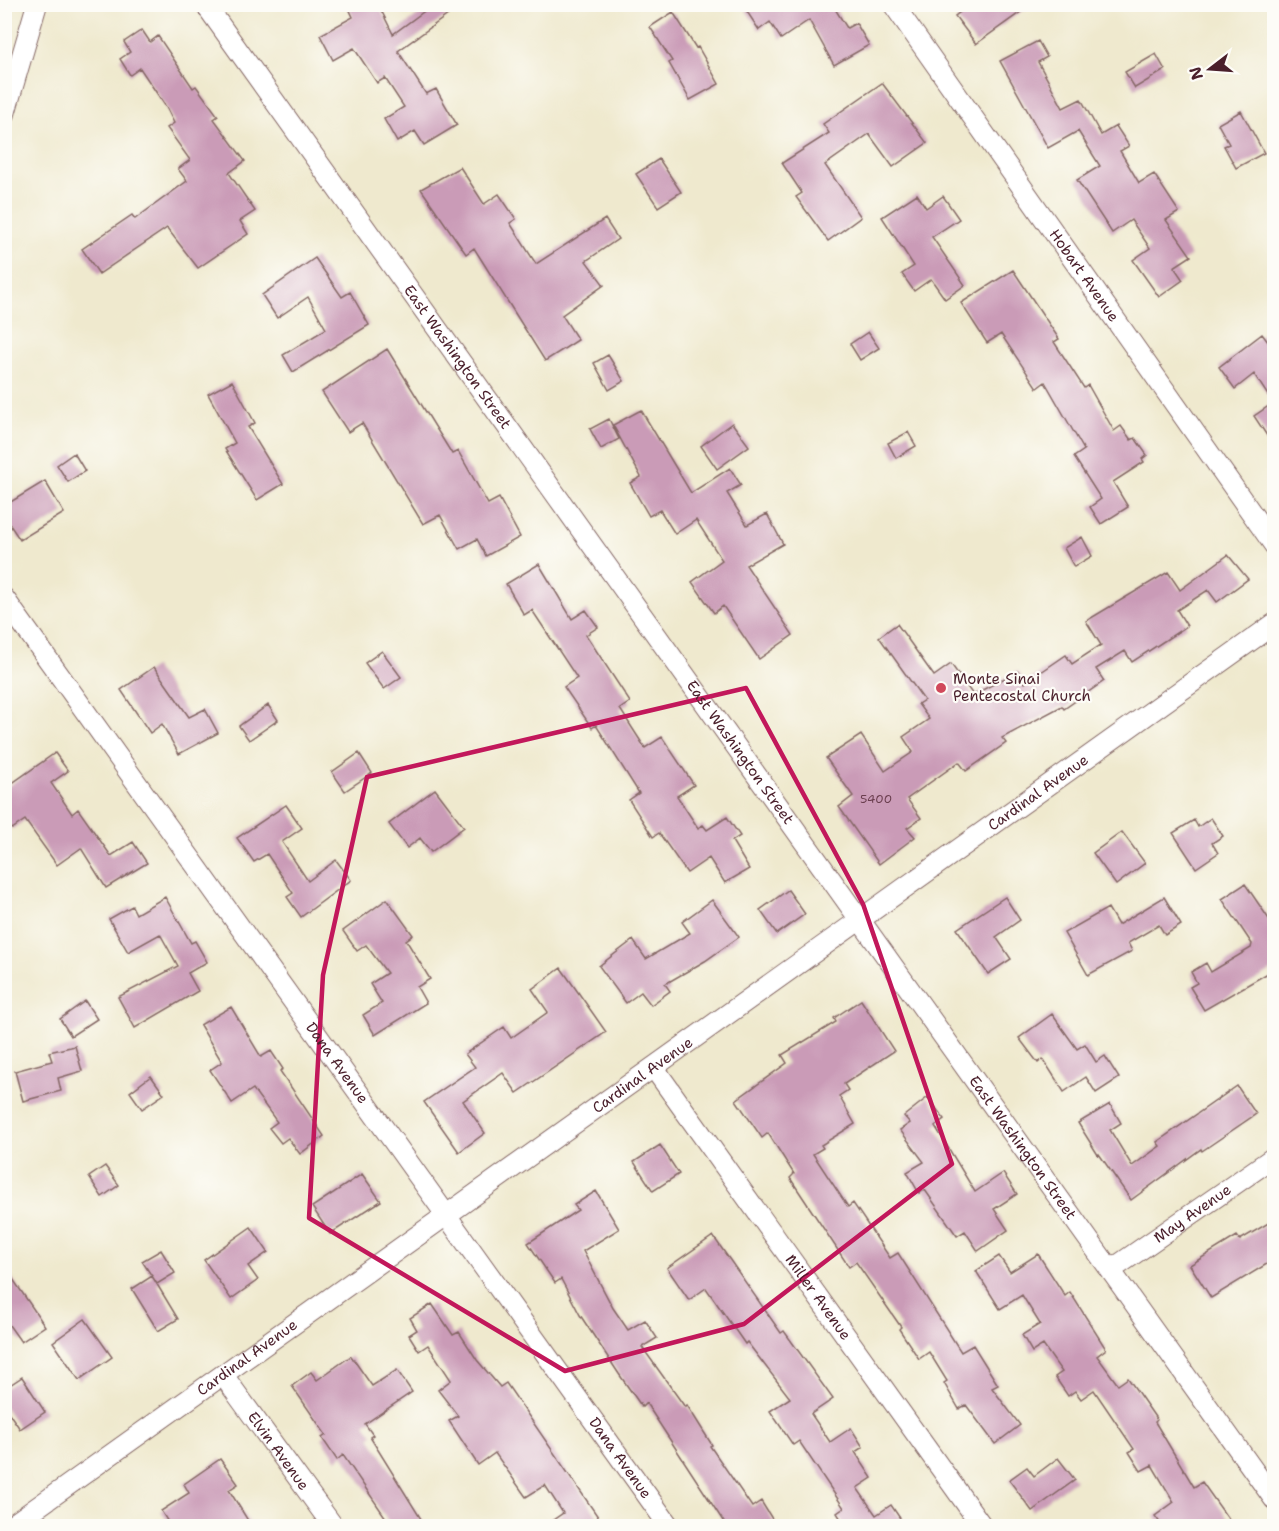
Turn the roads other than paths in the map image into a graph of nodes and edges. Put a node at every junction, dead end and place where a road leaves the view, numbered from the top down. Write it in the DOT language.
graph roads {
  1 [pos="38,4"];
  2 [pos="204,4"];
  3 [pos="893,4"];
  4 [pos="4,117"];
  5 [pos="1275,545"];
  6 [pos="4,598"];
  7 [pos="1275,624"];
  8 [pos="861,921"];
  9 [pos="654,1068"];
  10 [pos="1275,1157"];
  11 [pos="447,1217"];
  12 [pos="1111,1270"];
  13 [pos="223,1376"];
  14 [pos="1275,1498"];
  15 [pos="11,1527"];
  16 [pos="333,1527"];
  17 [pos="669,1527"];
  18 [pos="982,1527"];
  1 -- 4 [label="street"];
  2 -- 8 [label="street, East Washington Street"];
  3 -- 5 [label="street, Hobart Avenue"];
  6 -- 11 [label="street, Dana Avenue"];
  7 -- 8 [label="street, Cardinal Avenue"];
  8 -- 9 [label="street, Cardinal Avenue"];
  8 -- 12 [label="street, East Washington Street"];
  9 -- 11 [label="street, Cardinal Avenue"];
  9 -- 18 [label="street, Miller Avenue"];
  10 -- 12 [label="street, May Avenue"];
  11 -- 13 [label="street, Cardinal Avenue"];
  11 -- 17 [label="street, Dana Avenue"];
  12 -- 14 [label="street, East Washington Street"];
  13 -- 15 [label="street, Cardinal Avenue"];
  13 -- 16 [label="street, Elvin Avenue"];
}
